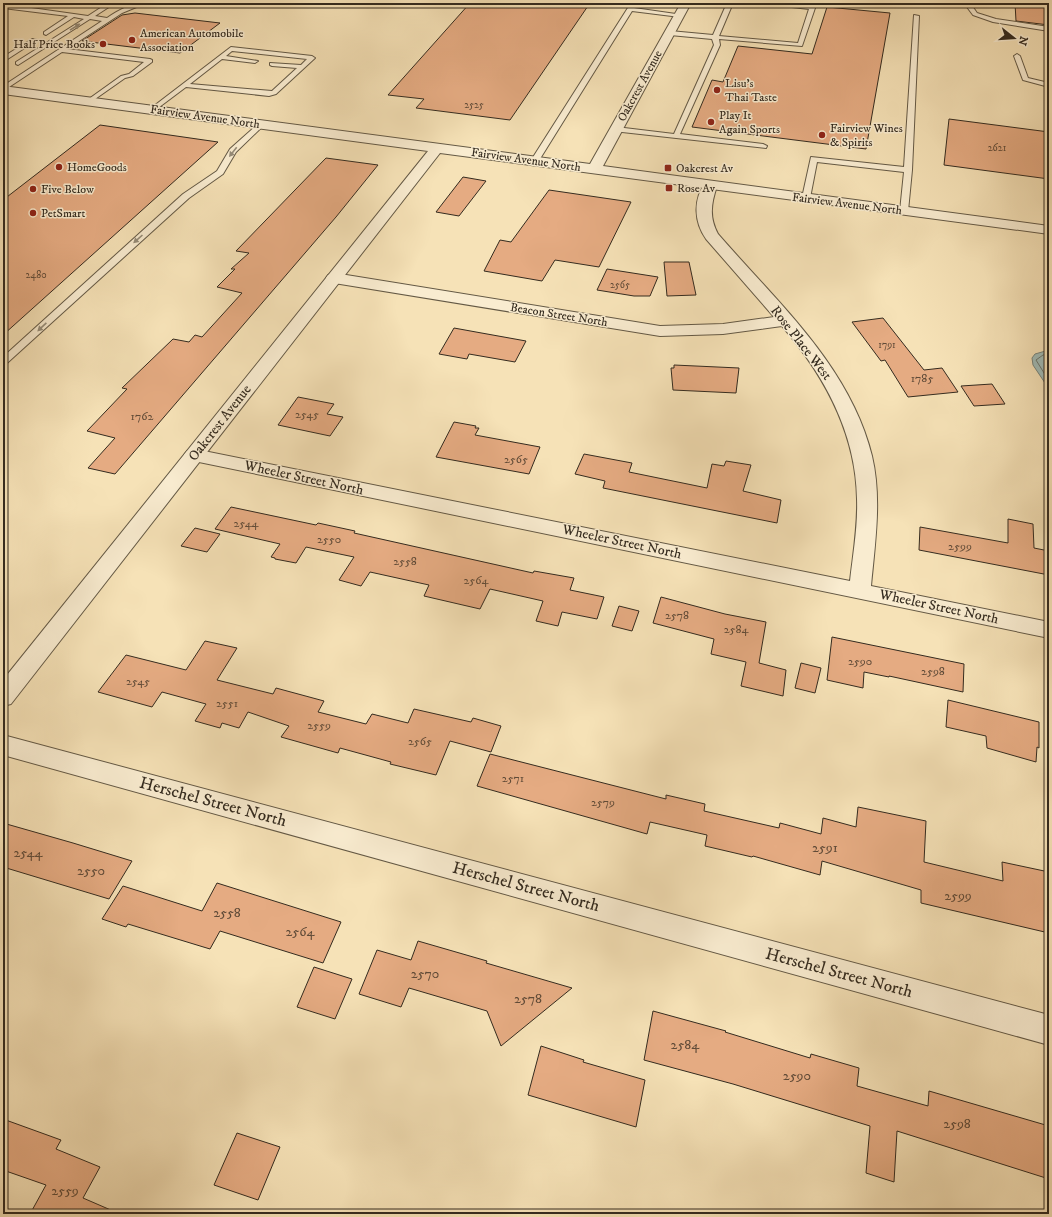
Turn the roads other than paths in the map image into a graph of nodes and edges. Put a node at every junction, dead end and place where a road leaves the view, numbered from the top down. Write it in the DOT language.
graph roads {
  1 [pos="104,3"];
  2 [pos="111,3"];
  3 [pos="143,3"];
  4 [pos="686,3"];
  5 [pos="730,3"];
  6 [pos="761,3"];
  7 [pos="967,3"];
  8 [pos="3,6"];
  9 [pos="632,6"];
  10 [pos="74,15"];
  11 [pos="680,15"];
  12 [pos="916,16"];
  13 [pos="90,18"];
  14 [pos="108,20"];
  15 [pos="1049,29"];
  16 [pos="46,33"];
  17 [pos="670,33"];
  18 [pos="715,37"];
  19 [pos="34,40"];
  20 [pos="61,50"];
  21 [pos="1017,56"];
  22 [pos="221,57"];
  23 [pos="3,60"];
  24 [pos="255,61"];
  25 [pos="18,63"];
  26 [pos="272,64"];
  27 [pos="38,66"];
  28 [pos="302,67"];
  29 [pos="184,85"];
  30 [pos="1049,85"];
  31 [pos="3,90"];
  32 [pos="88,102"];
  33 [pos="152,110"];
  34 [pos="260,125"];
  35 [pos="616,129"];
  36 [pos="676,136"];
  37 [pos="763,146"];
  38 [pos="437,148"];
  39 [pos="534,162"];
  40 [pos="594,170"];
  41 [pos="908,170"];
  42 [pos="710,186"];
  43 [pos="806,198"];
  44 [pos="904,211"];
  45 [pos="1049,230"];
  46 [pos="334,278"];
  47 [pos="786,320"];
  48 [pos="3,362"];
  49 [pos="194,455"];
  50 [pos="860,591"];
  51 [pos="1049,630"];
  52 [pos="3,697"];
  53 [pos="3,745"];
  54 [pos="1049,1030"];
  1 -- 2 [label="lane"];
  2 -- 13 [label="lane"];
  3 -- 14 [label="lane"];
  4 -- 11 [label="street, Oakcrest Avenue"];
  5 -- 18 [label="lane"];
  6 -- 18 [label="lane"];
  7 -- 15 [label="lane"];
  8 -- 10 [label="lane"];
  9 -- 11 [label="lane"];
  9 -- 39 [label="lane"];
  10 -- 13 [label="lane"];
  10 -- 16 [label="lane"];
  11 -- 17 [label="street, Oakcrest Avenue"];
  12 -- 41 [label="lane"];
  13 -- 14 [label="lane"];
  25 -- 13 [label="lane, one-way"];
  14 -- 20 [label="lane"];
  17 -- 18 [label="lane"];
  17 -- 35 [label="street, Oakcrest Avenue"];
  18 -- 36 [label="lane"];
  19 -- 23 [label="lane"];
  20 -- 27 [label="lane"];
  20 -- 32 [label="lane"];
  21 -- 30 [label="lane"];
  22 -- 24 [label="lane"];
  22 -- 28 [label="lane"];
  22 -- 29 [label="lane"];
  23 -- 25 [label="lane"];
  25 -- 27 [label="lane"];
  26 -- 28 [label="lane"];
  27 -- 31 [label="lane"];
  28 -- 29 [label="lane"];
  29 -- 33 [label="lane"];
  31 -- 32 [label="street, Fairview Avenue North"];
  32 -- 33 [label="street, Fairview Avenue North"];
  33 -- 34 [label="street, Fairview Avenue North"];
  34 -- 38 [label="street, Fairview Avenue North"];
  34 -- 48 [label="lane, one-way"];
  35 -- 36 [label="lane"];
  35 -- 40 [label="street, Oakcrest Avenue"];
  36 -- 37 [label="lane"];
  38 -- 39 [label="street, Fairview Avenue North"];
  38 -- 46 [label="street, Oakcrest Avenue"];
  39 -- 40 [label="street, Fairview Avenue North"];
  40 -- 42 [label="street, Fairview Avenue North"];
  41 -- 43 [label="lane"];
  41 -- 44 [label="lane"];
  42 -- 43 [label="street, Fairview Avenue North"];
  42 -- 47 [label="street, Rose Place West"];
  43 -- 44 [label="street, Fairview Avenue North"];
  44 -- 45 [label="street, Fairview Avenue North"];
  46 -- 47 [label="street, Beacon Street North"];
  46 -- 49 [label="street, Oakcrest Avenue"];
  47 -- 50 [label="street, Rose Place West"];
  49 -- 50 [label="street, Wheeler Street North"];
  49 -- 52 [label="street, Oakcrest Avenue"];
  50 -- 51 [label="street, Wheeler Street North"];
  53 -- 54 [label="street, Herschel Street North"];
}
